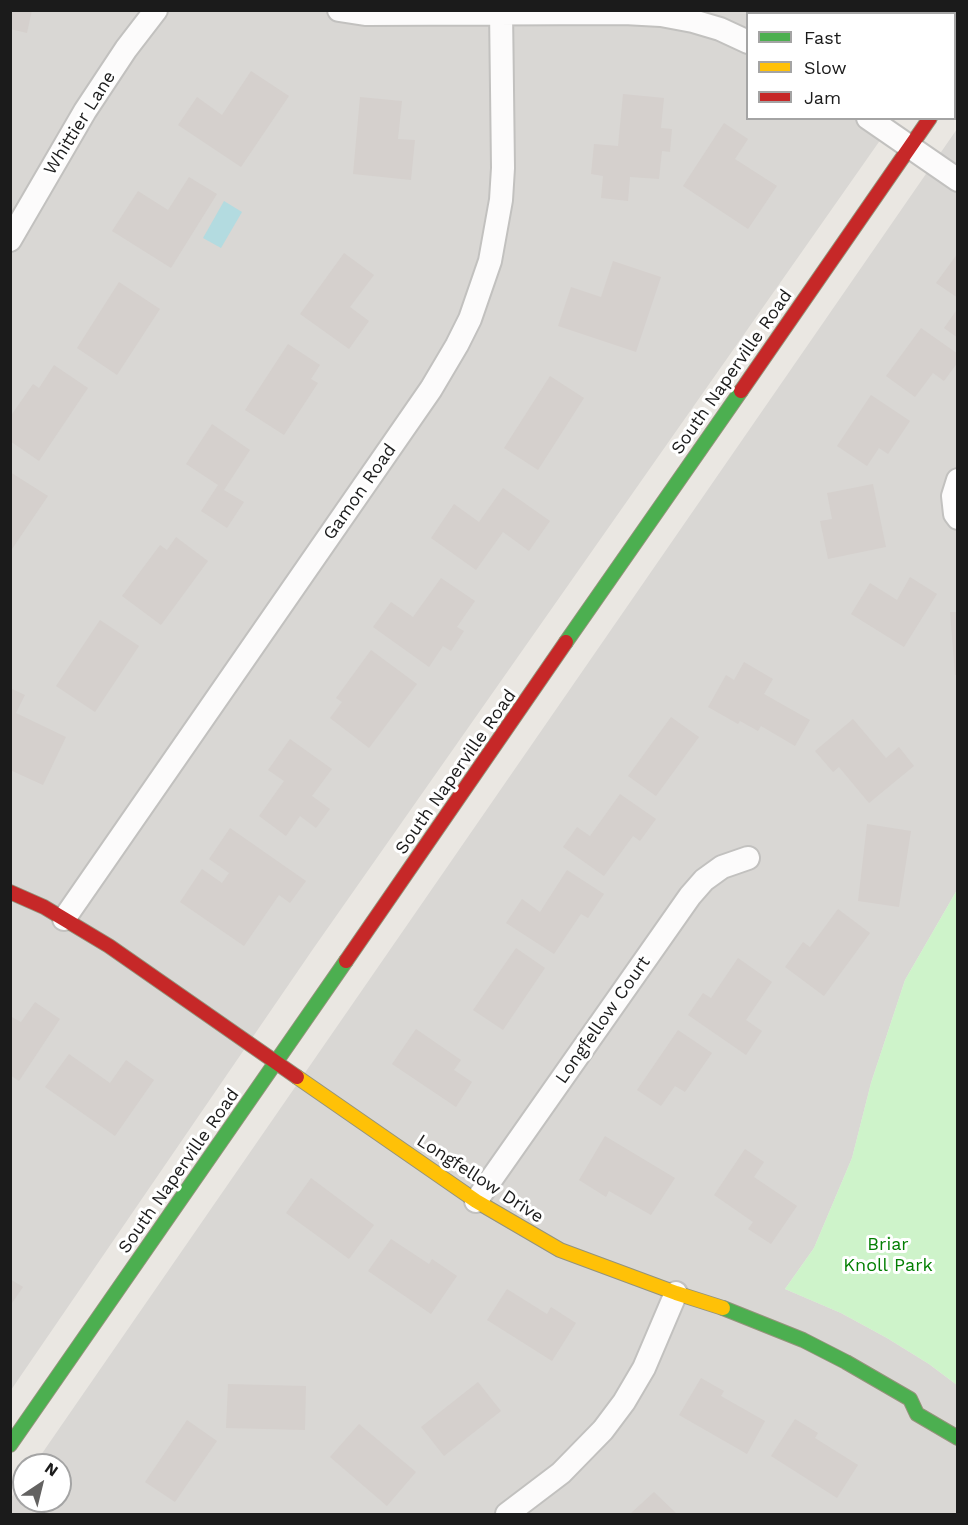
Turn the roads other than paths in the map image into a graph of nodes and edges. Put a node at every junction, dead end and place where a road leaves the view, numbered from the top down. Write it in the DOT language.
graph roads {
  1 [pos="156,10"];
  2 [pos="339,10"];
  3 [pos="501,12"];
  4 [pos="746,42"];
  5 [pos="871,120"];
  6 [pos="929,120"];
  7 [pos="910,147"];
  8 [pos="957,180"];
  9 [pos="10,240"];
  10 [pos="957,480"];
  11 [pos="957,518"];
  12 [pos="748,858"];
  13 [pos="10,892"];
  14 [pos="64,918"];
  15 [pos="277,1062"];
  16 [pos="476,1201"];
  17 [pos="676,1293"];
  18 [pos="957,1438"];
  19 [pos="10,1445"];
  20 [pos="507,1515"];
  1 -- 9 [label="street, Whittier Lane"];
  2 -- 3 [label="street"];
  3 -- 4 [label="street"];
  3 -- 14 [label="street, Gamon Road"];
  5 -- 7 [label="street"];
  6 -- 7 [label="main road, South Naperville Road"];
  7 -- 8 [label="street"];
  7 -- 15 [label="main road, South Naperville Road"];
  10 -- 11 [label="street"];
  12 -- 16 [label="street, Longfellow Court"];
  13 -- 14 [label="main road, Longfellow Drive"];
  14 -- 15 [label="main road, Longfellow Drive"];
  15 -- 16 [label="main road, Longfellow Drive"];
  15 -- 19 [label="main road, South Naperville Road"];
  16 -- 17 [label="main road, Longfellow Drive"];
  17 -- 18 [label="main road, Longfellow Drive"];
  17 -- 20 [label="street"];
}
